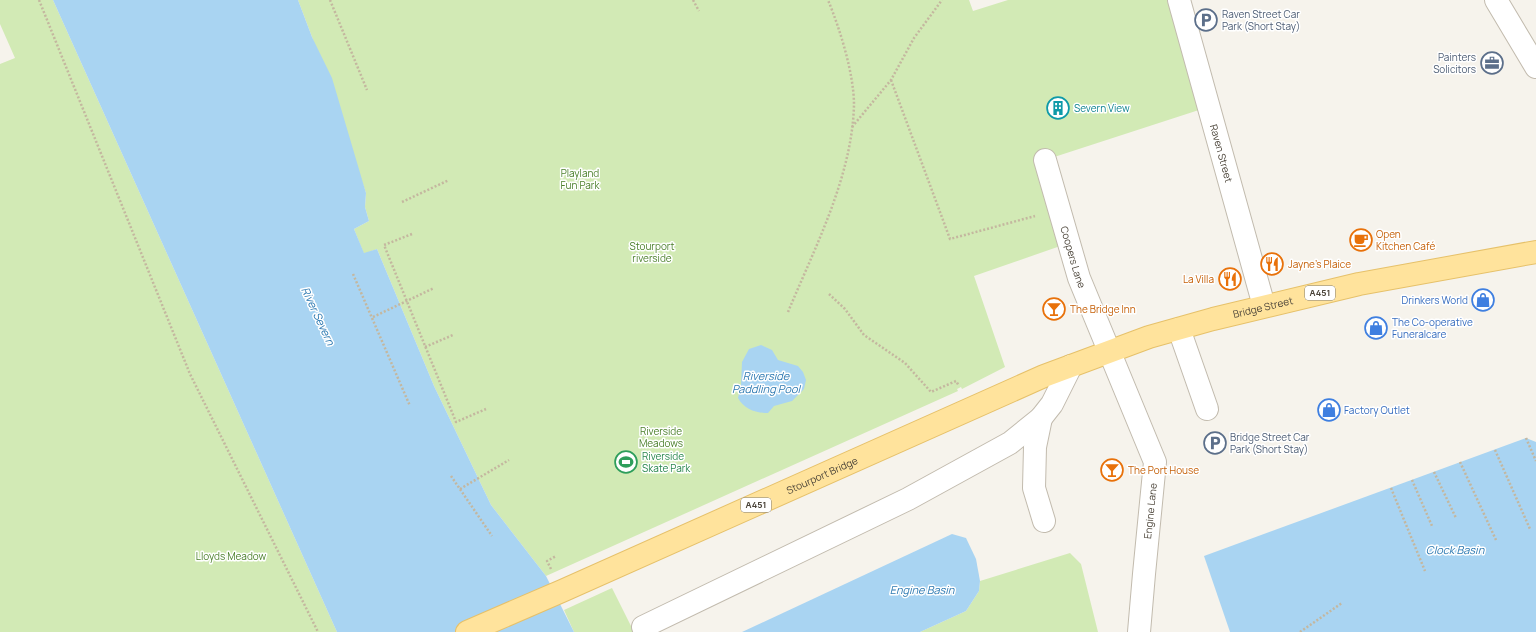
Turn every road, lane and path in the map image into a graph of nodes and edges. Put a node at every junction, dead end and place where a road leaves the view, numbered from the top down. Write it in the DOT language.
graph roads {
  1 [pos="39,0"];
  2 [pos="330,0"];
  3 [pos="693,0"];
  4 [pos="828,0"];
  5 [pos="942,0"];
  6 [pos="1496,0"];
  7 [pos="1181,8"];
  8 [pos="698,11"];
  9 [pos="1536,67"];
  10 [pos="891,80"];
  11 [pos="367,90"];
  12 [pos="852,127"];
  13 [pos="1045,160"];
  14 [pos="449,180"];
  15 [pos="402,202"];
  16 [pos="1039,215"];
  17 [pos="412,234"];
  18 [pos="1536,252"];
  19 [pos="353,274"];
  20 [pos="434,288"];
  21 [pos="829,294"];
  22 [pos="406,301"];
  23 [pos="1264,306"];
  24 [pos="788,312"];
  25 [pos="372,317"];
  26 [pos="1179,329"];
  27 [pos="453,335"];
  28 [pos="425,347"];
  29 [pos="1108,352"];
  30 [pos="1070,366"];
  31 [pos="1044,376"];
  32 [pos="954,382"];
  33 [pos="410,406"];
  34 [pos="486,409"];
  35 [pos="1207,409"];
  36 [pos="1041,418"];
  37 [pos="1526,438"];
  38 [pos="1495,450"];
  39 [pos="509,460"];
  40 [pos="1536,461"];
  41 [pos="1460,462"];
  42 [pos="1434,472"];
  43 [pos="451,476"];
  44 [pos="1412,480"];
  45 [pos="1391,488"];
  46 [pos="460,489"];
  47 [pos="1456,518"];
  48 [pos="1044,521"];
  49 [pos="1432,526"];
  50 [pos="1530,529"];
  51 [pos="492,536"];
  52 [pos="1496,540"];
  53 [pos="556,556"];
  54 [pos="547,560"];
  55 [pos="1425,571"];
  56 [pos="1342,603"];
  57 [pos="643,627"];
  58 [pos="318,632"];
  59 [pos="467,632"];
  60 [pos="1139,632"];
  61 [pos="1300,632"];
  1 -- 58 [label="path"];
  2 -- 11 [label="path"];
  3 -- 8 [label="path"];
  4 -- 12 [label="path"];
  5 -- 10 [label="path"];
  6 -- 9 [label="street"];
  7 -- 23 [label="street, Raven Street"];
  10 -- 12 [label="path"];
  10 -- 16 [label="path"];
  12 -- 24 [label="path"];
  13 -- 29 [label="street, Coopers Lane"];
  14 -- 15 [label="path"];
  17 -- 22 [label="path"];
  18 -- 23 [label="main road, Bridge Street / A451"];
  19 -- 25 [label="path"];
  20 -- 22 [label="path"];
  21 -- 32 [label="path"];
  22 -- 25 [label="path"];
  22 -- 28 [label="path"];
  23 -- 26 [label="main road, Bridge Street / A451"];
  25 -- 33 [label="path"];
  26 -- 29 [label="main road, Bridge Street / A451"];
  26 -- 35 [label="street"];
  27 -- 28 [label="path"];
  28 -- 34 [label="path"];
  29 -- 30 [label="main road, Bridge Street / A451"];
  29 -- 60 [label="street, Engine Lane"];
  30 -- 31 [label="main road, Bridge Street / A451"];
  30 -- 36 [label="street"];
  31 -- 59 [label="main road, Stourport Bridge / A451"];
  36 -- 48 [label="street"];
  36 -- 57 [label="street"];
  37 -- 40 [label="path"];
  38 -- 50 [label="path"];
  39 -- 46 [label="path"];
  41 -- 52 [label="path"];
  42 -- 47 [label="path"];
  43 -- 46 [label="path"];
  44 -- 49 [label="path"];
  45 -- 55 [label="path"];
  46 -- 51 [label="path"];
  53 -- 54 [label="path"];
  56 -- 61 [label="path"];
}
